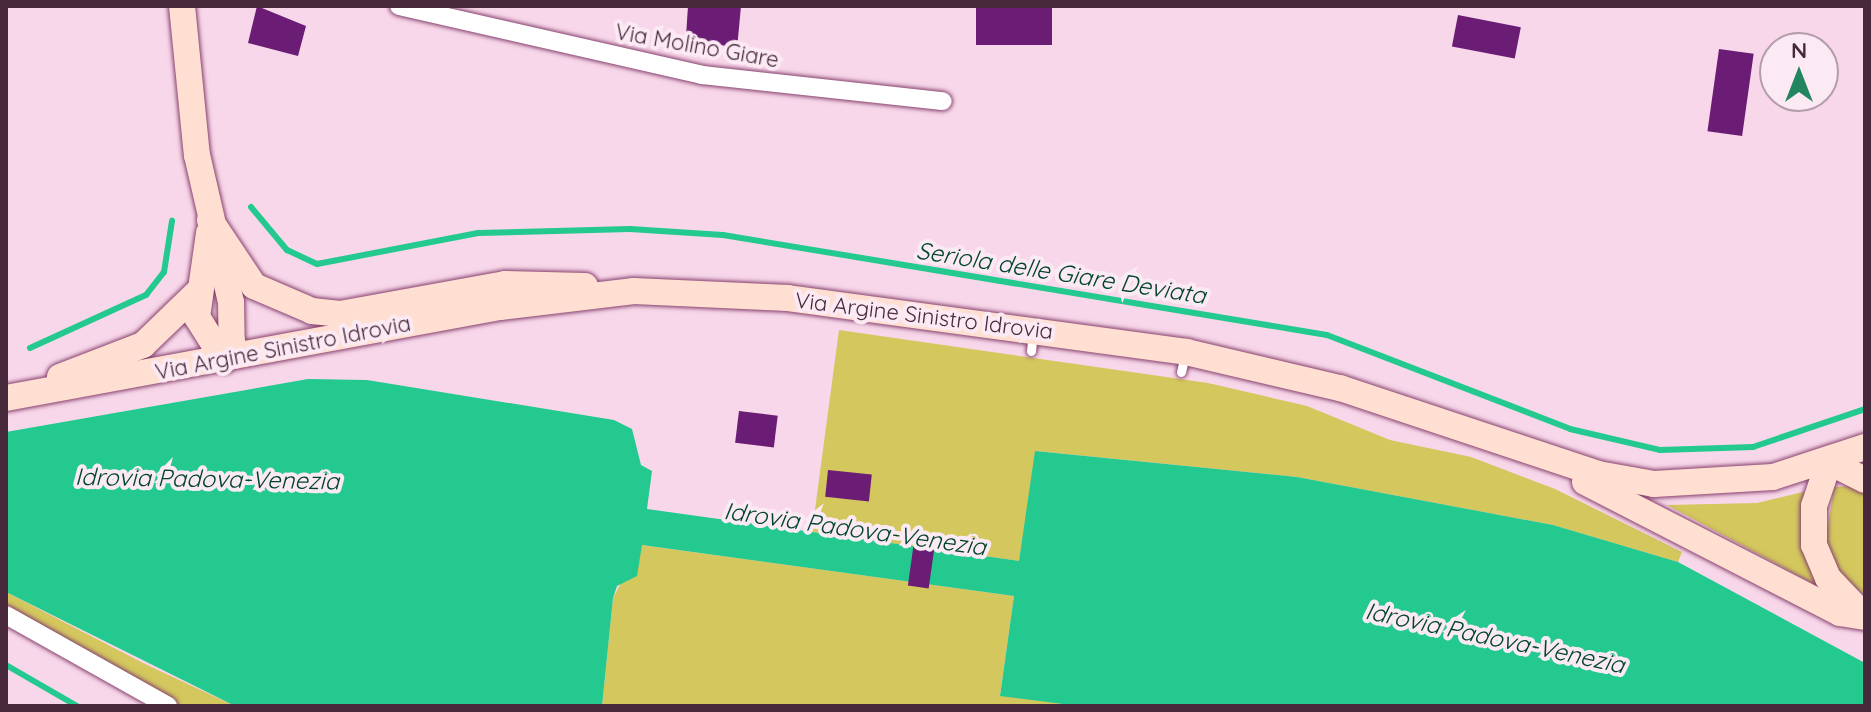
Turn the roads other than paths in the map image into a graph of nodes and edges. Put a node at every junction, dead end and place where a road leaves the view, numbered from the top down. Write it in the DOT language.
graph roads {
  1 [pos="182,6"];
  2 [pos="399,6"];
  3 [pos="943,101"];
  4 [pos="208,211"];
  5 [pos="200,290"];
  6 [pos="615,291"];
  7 [pos="224,360"];
  8 [pos="6,392"];
  9 [pos="6,398"];
  10 [pos="1500,439"];
  11 [pos="1865,447"];
  12 [pos="1829,462"];
  13 [pos="1865,480"];
  14 [pos="6,615"];
  15 [pos="1864,616"];
  16 [pos="168,706"];
  1 -- 4 [label="main road"];
  2 -- 3 [label="street, Via Molino Giare"];
  4 -- 5 [label="main road"];
  4 -- 6 [label="main road"];
  4 -- 7 [label="main road"];
  5 -- 7 [label="main road"];
  5 -- 8 [label="main road"];
  6 -- 7 [label="main road, Via Argine Sinistro Idrovia"];
  6 -- 10 [label="main road, Via Argine Sinistro Idrovia"];
  7 -- 9 [label="main road, Via Argine Sinistro Idrovia"];
  10 -- 12 [label="main road, Via Argine Sinistro Idrovia"];
  10 -- 15 [label="main road"];
  11 -- 12 [label="main road"];
  12 -- 13 [label="main road"];
  12 -- 15 [label="main road"];
  14 -- 16 [label="street"];
}
